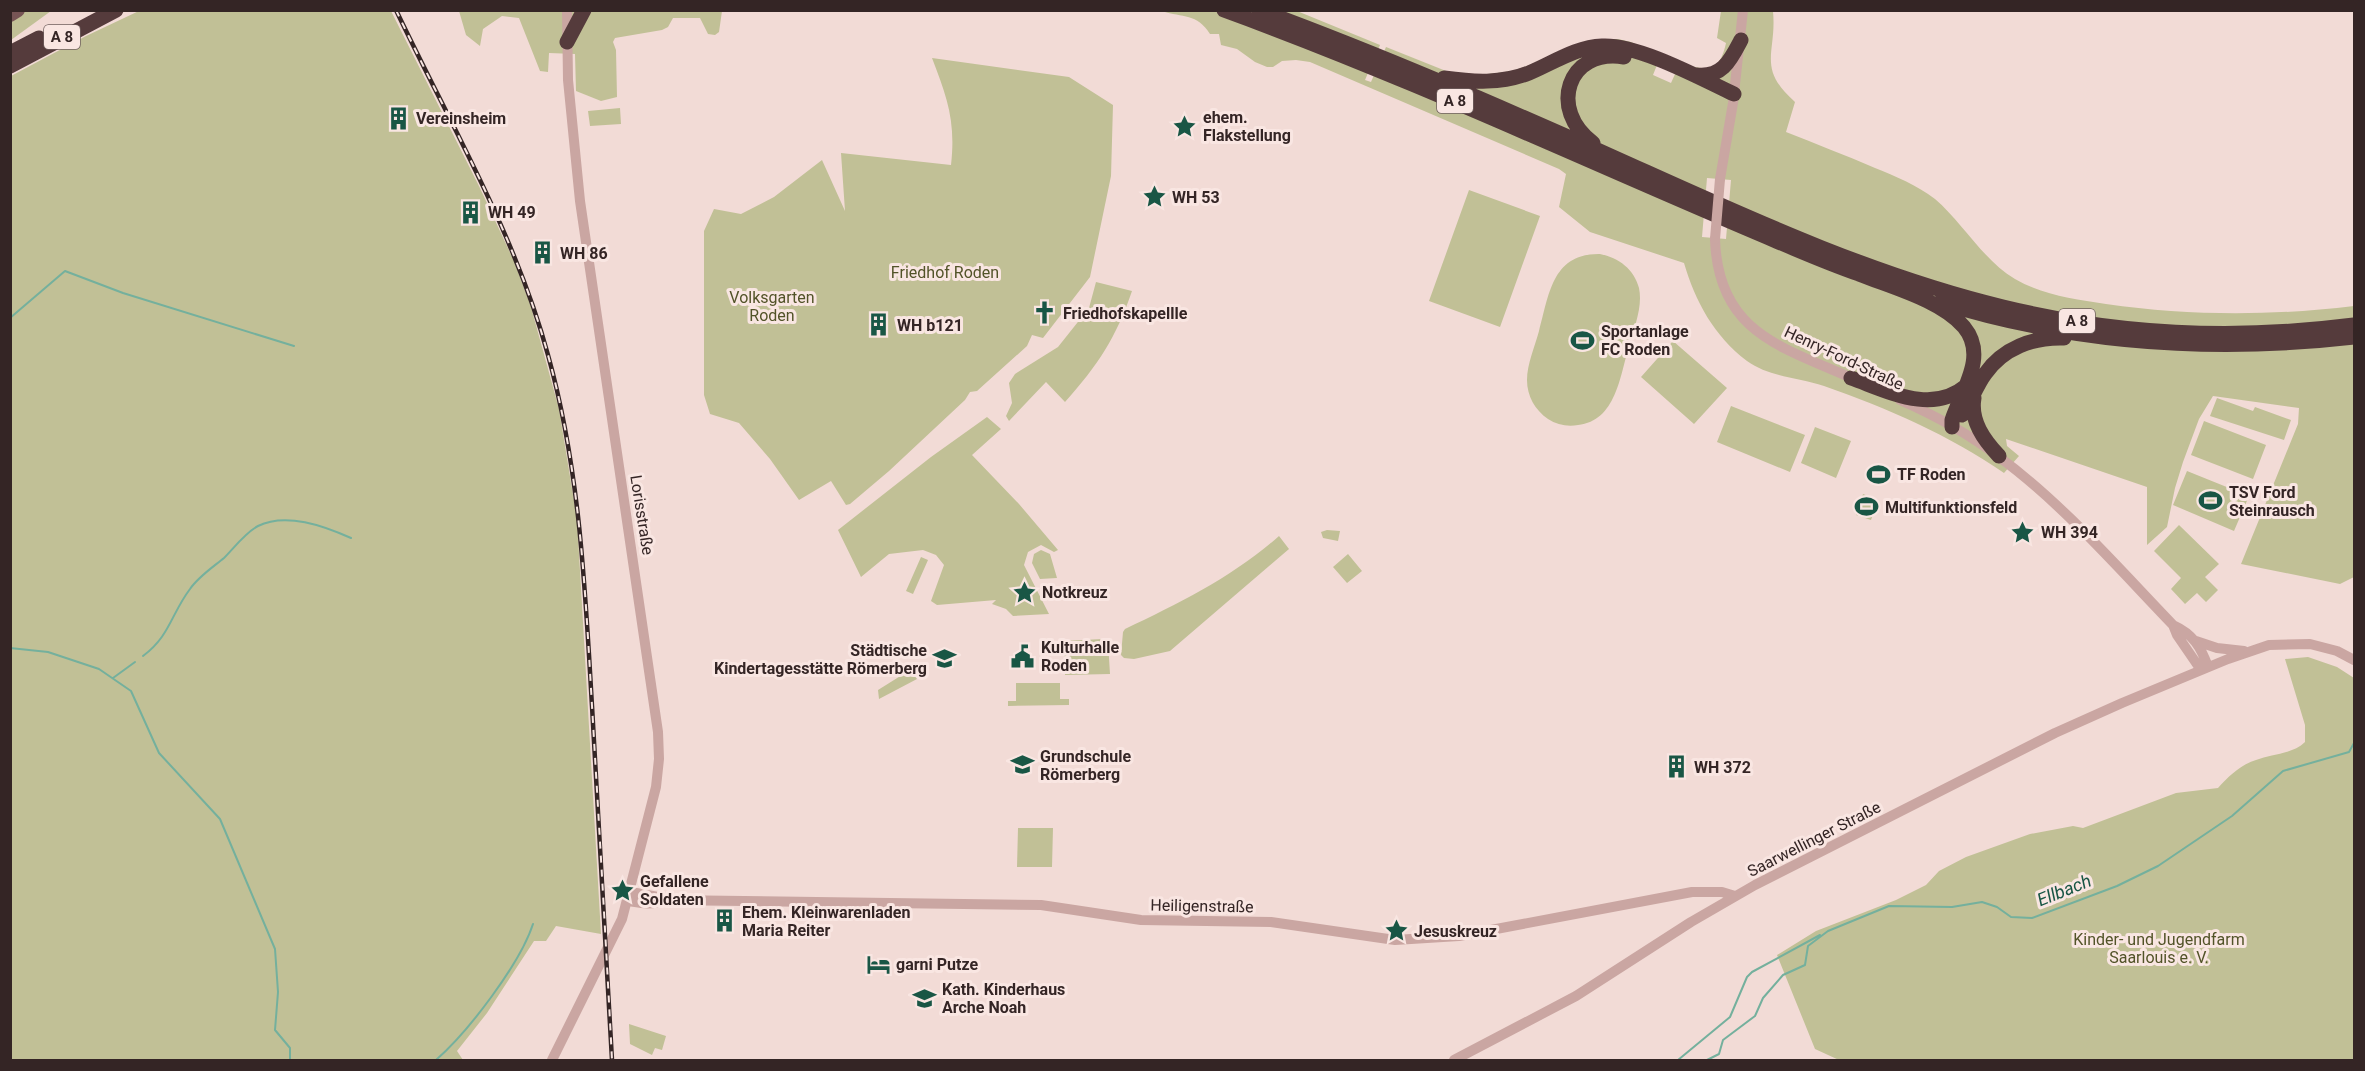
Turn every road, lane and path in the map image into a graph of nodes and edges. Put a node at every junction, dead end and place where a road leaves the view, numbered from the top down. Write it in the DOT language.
graph roads {
  1 [pos="18,10"];
  2 [pos="92,10"];
  3 [pos="116,10"];
  4 [pos="567,10"];
  5 [pos="584,10"];
  6 [pos="1224,10"];
  7 [pos="1259,10"];
  8 [pos="1743,10"];
  9 [pos="10,15"];
  10 [pos="1741,40"];
  11 [pos="567,42"];
  12 [pos="10,53"];
  13 [pos="1657,65"];
  14 [pos="10,66"];
  15 [pos="1680,73"];
  16 [pos="1423,74"];
  17 [pos="1733,98"];
  18 [pos="1610,155"];
  19 [pos="1903,290"];
  20 [pos="2355,325"];
  21 [pos="2355,337"];
  22 [pos="2107,338"];
  23 [pos="1851,378"];
  24 [pos="1970,389"];
  25 [pos="1952,427"];
  26 [pos="1999,456"];
  27 [pos="2174,625"];
  28 [pos="2196,641"];
  29 [pos="2248,651"];
  30 [pos="2355,660"];
  31 [pos="2204,669"];
  32 [pos="629,896"];
  33 [pos="1735,897"];
  34 [pos="552,1060"];
  35 [pos="1454,1060"];
  1 -- 9 [label="main road"];
  2 -- 12 [label="highway, A 8"];
  3 -- 14 [label="highway, A 8"];
  4 -- 11 [label="street, Lorisstraße"];
  5 -- 11 [label="highway"];
  6 -- 19 [label="highway, A 8"];
  7 -- 16 [label="highway, A 8"];
  8 -- 10 [label="street, Henry-Ford-Straße"];
  10 -- 15 [label="highway"];
  10 -- 17 [label="street, Henry-Ford-Straße"];
  11 -- 32 [label="street, Lorisstraße"];
  13 -- 15 [label="highway"];
  13 -- 16 [label="highway"];
  13 -- 18 [label="highway"];
  15 -- 17 [label="highway"];
  16 -- 18 [label="highway, A 8"];
  17 -- 23 [label="street, Henry-Ford-Straße, bridge"];
  18 -- 20 [label="highway, A 8 / A 8"];
  19 -- 22 [label="highway, A 8 / A 8"];
  19 -- 24 [label="highway"];
  21 -- 22 [label="highway, A 8 / A 8"];
  22 -- 24 [label="highway"];
  23 -- 24 [label="highway"];
  23 -- 25 [label="street, Henry-Ford-Straße"];
  24 -- 25 [label="highway"];
  24 -- 26 [label="highway"];
  25 -- 26 [label="street, Henry-Ford-Straße"];
  26 -- 27 [label="street, Henry-Ford-Straße"];
  27 -- 28 [label="street, Henry-Ford-Straße"];
  27 -- 31 [label="street, Henry-Ford-Straße"];
  28 -- 29 [label="street"];
  28 -- 31 [label="street, Henry-Ford-Straße"];
  29 -- 30 [label="street"];
  29 -- 31 [label="street, Saarwellinger Straße"];
  31 -- 33 [label="street, Saarwellinger Straße"];
  32 -- 33 [label="street, Heiligenstraße"];
  32 -- 34 [label="street, Lorisstraße"];
  33 -- 35 [label="street, Saarwellinger Straße"];
}
